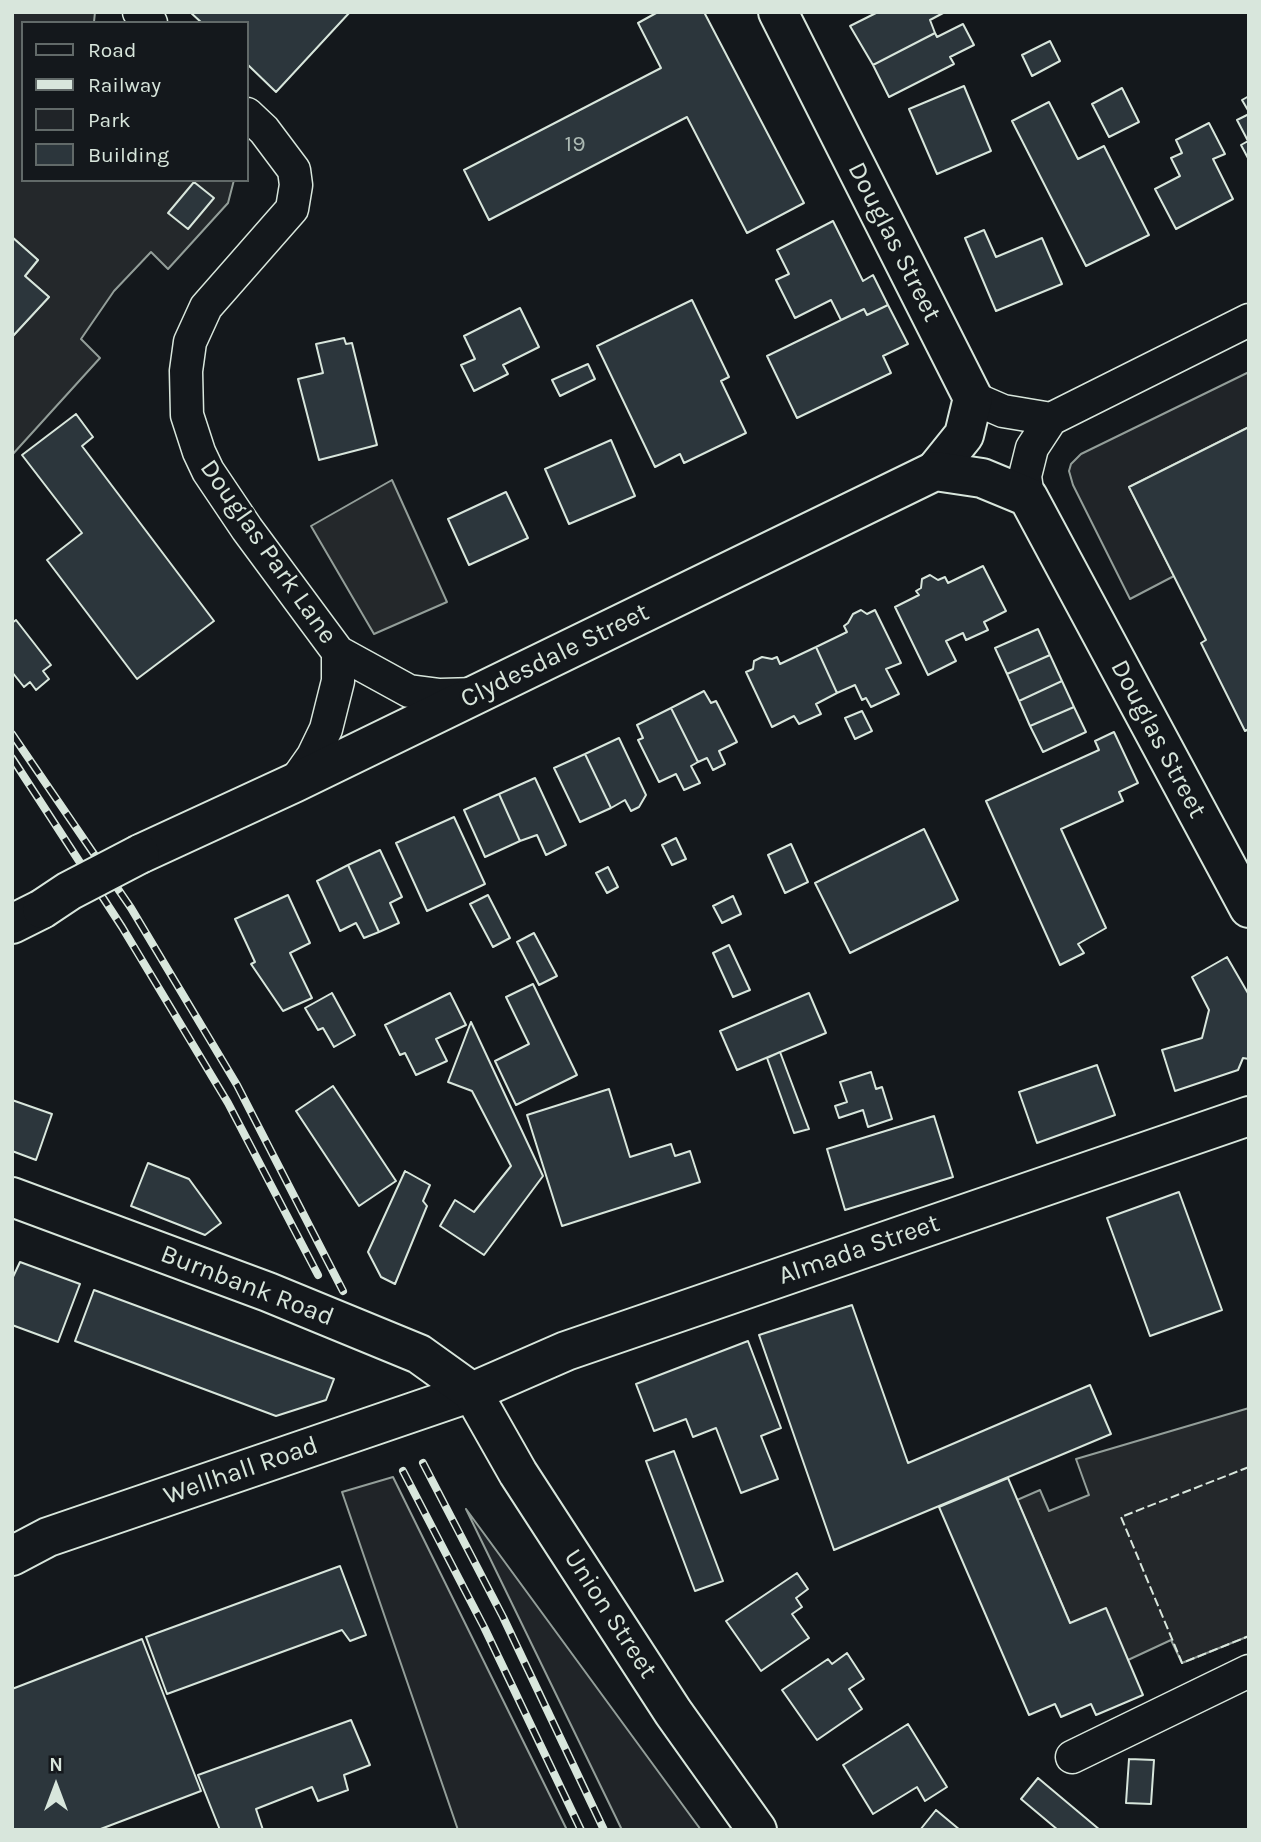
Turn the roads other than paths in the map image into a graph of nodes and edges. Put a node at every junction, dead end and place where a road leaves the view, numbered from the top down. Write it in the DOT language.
graph roads {
  1 [pos="778,12"];
  2 [pos="248,115"];
  3 [pos="1249,320"];
  4 [pos="972,398"];
  5 [pos="1051,419"];
  6 [pos="935,471"];
  7 [pos="1028,497"];
  8 [pos="338,652"];
  9 [pos="477,694"];
  10 [pos="294,783"];
  11 [pos="1249,908"];
  12 [pos="27,916"];
  13 [pos="1249,1116"];
  14 [pos="12,1197"];
  15 [pos="472,1392"];
  16 [pos="12,1556"];
  17 [pos="1249,1671"];
  18 [pos="1072,1757"];
  19 [pos="757,1830"];
  1 -- 4 [label="main road, Douglas Street"];
  2 -- 8 [label="street, Douglas Park Lane"];
  3 -- 5 [label="street"];
  4 -- 5 [label="street"];
  4 -- 6 [label="main road"];
  5 -- 7 [label="street"];
  6 -- 7 [label="main road"];
  6 -- 9 [label="main road, Clydesdale Street"];
  7 -- 11 [label="main road, Douglas Street"];
  8 -- 9 [label="street"];
  8 -- 10 [label="street, Douglas Park Lane"];
  9 -- 10 [label="main road, Clydesdale Street"];
  10 -- 12 [label="main road, Clydesdale Street, bridge"];
  13 -- 15 [label="main road, Almada Street"];
  14 -- 15 [label="main road, Burnbank Road"];
  15 -- 16 [label="main road, Wellhall Road"];
  15 -- 19 [label="main road, Union Street"];
  17 -- 18 [label="street"];
}
